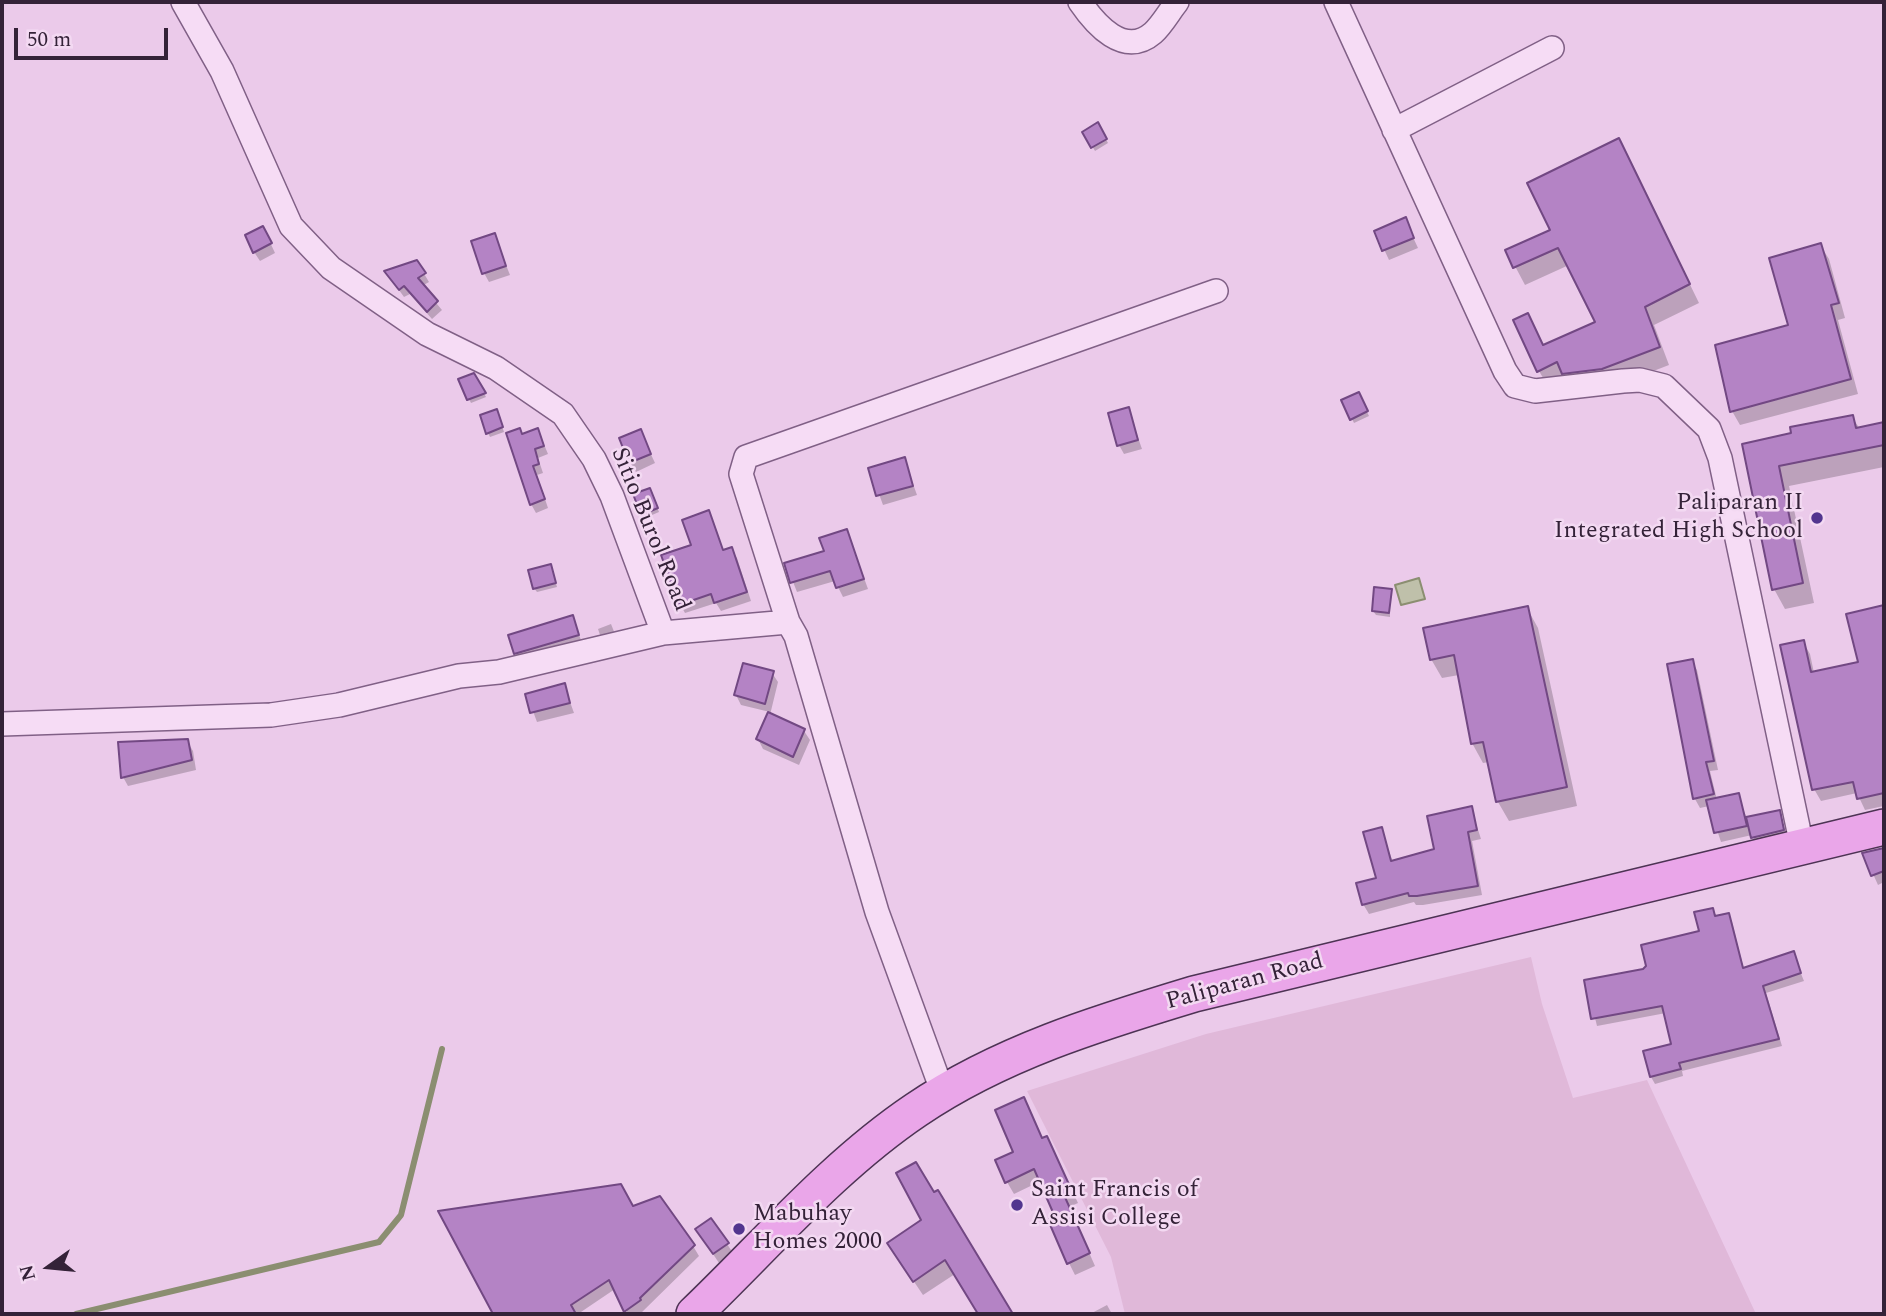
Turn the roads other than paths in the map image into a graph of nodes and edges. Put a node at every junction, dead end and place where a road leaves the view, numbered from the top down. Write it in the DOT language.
graph roads {
  1 [pos="183,2"];
  2 [pos="1080,2"];
  3 [pos="1177,2"];
  4 [pos="1336,2"];
  5 [pos="1552,48"];
  6 [pos="1394,130"];
  7 [pos="1216,291"];
  8 [pos="788,622"];
  9 [pos="663,633"];
  10 [pos="2,724"];
  11 [pos="1884,827"];
  12 [pos="1802,846"];
  13 [pos="943,1093"];
  14 [pos="696,1313"];
  1 -- 9 [label="street, Sitio Burol Road"];
  2 -- 3 [label="street"];
  4 -- 6 [label="street"];
  5 -- 6 [label="street"];
  6 -- 12 [label="street"];
  7 -- 8 [label="street"];
  8 -- 9 [label="street, Sitio Burol Road"];
  8 -- 13 [label="street"];
  9 -- 10 [label="street"];
  11 -- 12 [label="main road, Paliparan Road"];
  12 -- 13 [label="main road, Paliparan Road"];
  13 -- 14 [label="main road, Paliparan Road"];
}
